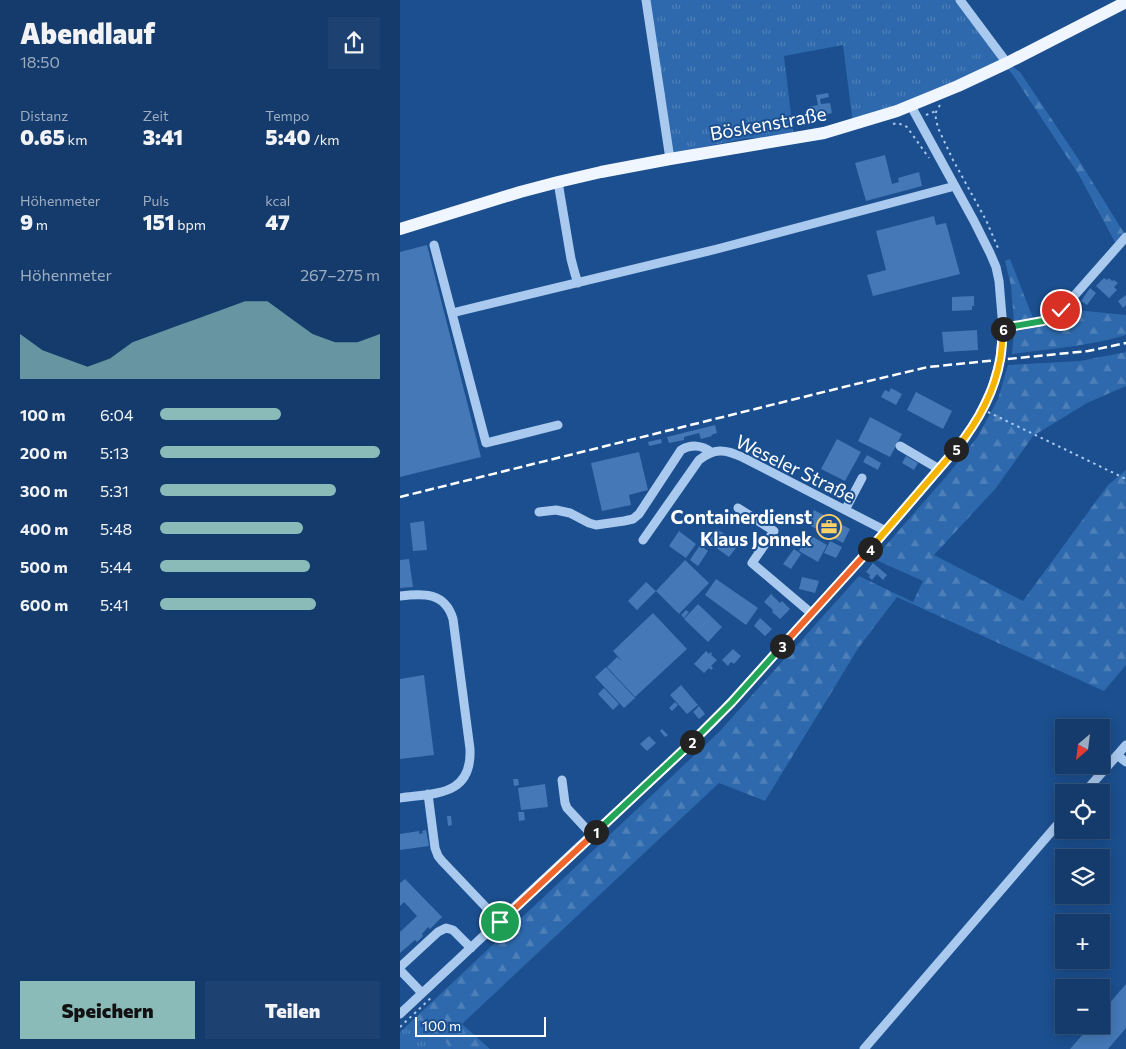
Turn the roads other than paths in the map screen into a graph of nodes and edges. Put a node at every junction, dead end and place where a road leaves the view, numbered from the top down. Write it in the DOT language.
graph roads {
  1 [pos="646,0"];
  2 [pos="960,0"];
  3 [pos="1126,2"];
  4 [pos="1007,63"];
  5 [pos="911,106"];
  6 [pos="670,159"];
  7 [pos="558,182"];
  8 [pos="955,186"];
  9 [pos="400,229"];
  10 [pos="1126,237"];
  11 [pos="434,245"];
  12 [pos="578,282"];
  13 [pos="452,313"];
  14 [pos="1003,328"];
  15 [pos="558,425"];
  16 [pos="900,446"];
  17 [pos="711,452"];
  18 [pos="939,469"];
  19 [pos="862,478"];
  20 [pos="738,508"];
  21 [pos="845,510"];
  22 [pos="539,512"];
  23 [pos="886,531"];
  24 [pos="643,540"];
  25 [pos="400,596"];
  26 [pos="812,613"];
  27 [pos="1126,745"];
  28 [pos="1118,755"];
  29 [pos="1126,762"];
  30 [pos="562,780"];
  31 [pos="1092,784"];
  32 [pos="428,794"];
  33 [pos="400,798"];
  34 [pos="1055,828"];
  35 [pos="592,835"];
  36 [pos="500,922"];
  37 [pos="471,948"];
  38 [pos="400,968"];
  39 [pos="422,993"];
  40 [pos="400,1014"];
  41 [pos="870,1047"];
  1 -- 6 [label="street"];
  2 -- 4 [label="street"];
  3 -- 4 [label="main road, Böskenstraße"];
  4 -- 5 [label="main road, Böskenstraße"];
  5 -- 6 [label="main road, Böskenstraße"];
  5 -- 8 [label="street"];
  6 -- 7 [label="main road, Böskenstraße"];
  7 -- 9 [label="main road, Böskenstraße"];
  7 -- 12 [label="street"];
  8 -- 12 [label="street"];
  8 -- 14 [label="street"];
  10 -- 14 [label="street"];
  11 -- 13 [label="street"];
  12 -- 13 [label="street"];
  13 -- 15 [label="street"];
  14 -- 18 [label="street"];
  16 -- 18 [label="street"];
  17 -- 21 [label="street, Weseler Straße"];
  17 -- 22 [label="street"];
  17 -- 24 [label="street, Weseler Straße"];
  18 -- 23 [label="street"];
  19 -- 21 [label="street"];
  20 -- 26 [label="street"];
  21 -- 23 [label="street, Weseler Straße"];
  23 -- 26 [label="street"];
  25 -- 32 [label="street"];
  26 -- 35 [label="street"];
  27 -- 28 [label="street"];
  28 -- 29 [label="street"];
  28 -- 31 [label="street"];
  30 -- 35 [label="street"];
  32 -- 33 [label="street"];
  32 -- 36 [label="street"];
  34 -- 41 [label="street"];
  35 -- 36 [label="street"];
  36 -- 37 [label="street"];
  37 -- 38 [label="street"];
  37 -- 39 [label="street"];
  38 -- 39 [label="street"];
  39 -- 40 [label="street"];
}
